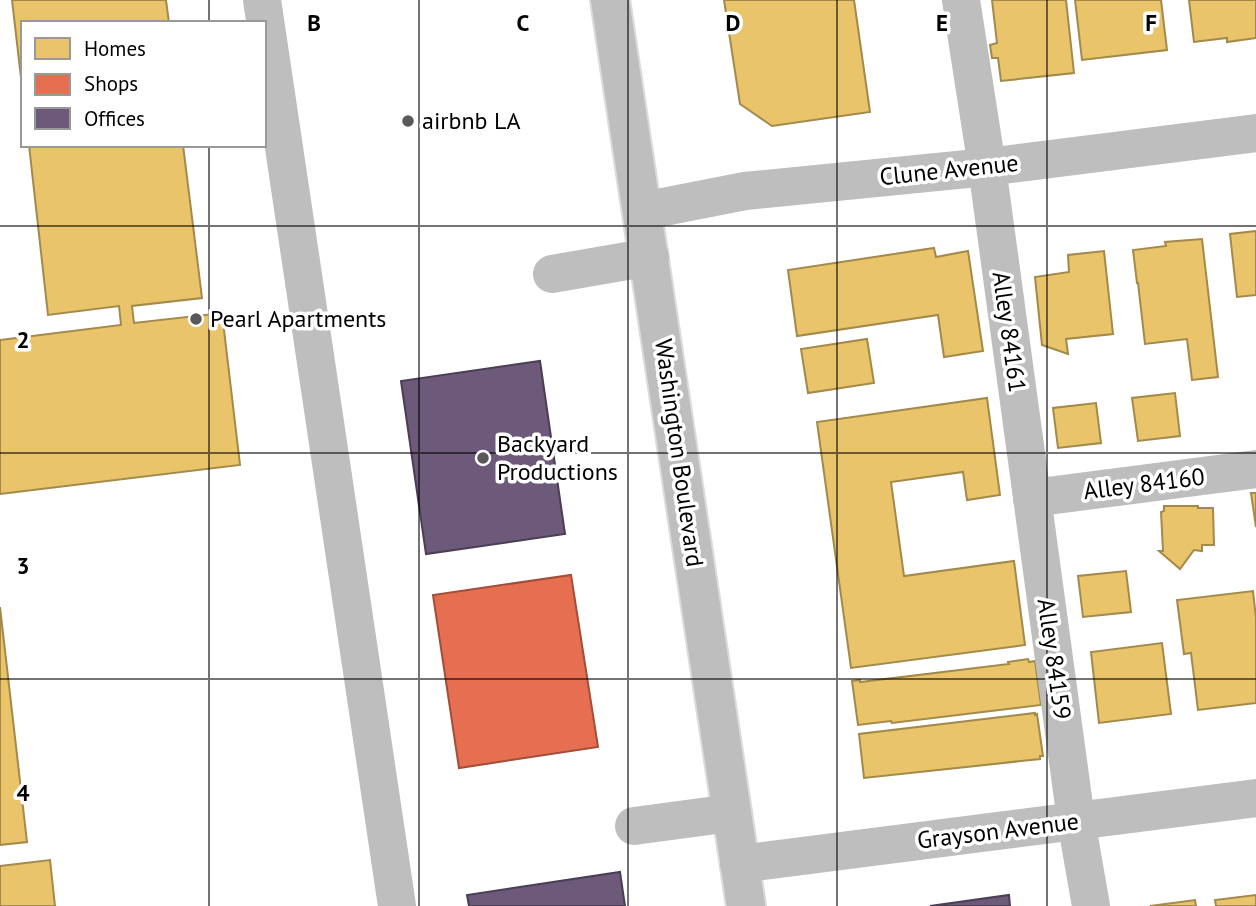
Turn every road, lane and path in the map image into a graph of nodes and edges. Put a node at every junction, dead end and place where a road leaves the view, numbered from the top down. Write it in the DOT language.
graph roads {
  1 [pos="262,0"];
  2 [pos="610,0"];
  3 [pos="961,0"];
  4 [pos="264,21"];
  5 [pos="266,34"];
  6 [pos="1256,133"];
  7 [pos="987,167"];
  8 [pos="643,211"];
  9 [pos="650,257"];
  10 [pos="552,274"];
  11 [pos="1256,469"];
  12 [pos="1032,498"];
  13 [pos="1256,798"];
  14 [pos="731,813"];
  15 [pos="1076,820"];
  16 [pos="634,826"];
  17 [pos="739,864"];
  18 [pos="397,906"];
  19 [pos="746,906"];
  20 [pos="1091,906"];
  1 -- 4 [label="street"];
  2 -- 8 [label="street, Washington Boulevard"];
  3 -- 7 [label="street, Alley 84161"];
  5 -- 18 [label="street"];
  6 -- 7 [label="street, Clune Avenue"];
  7 -- 8 [label="street, Clune Avenue"];
  7 -- 12 [label="street, Alley 84161"];
  8 -- 9 [label="street, Washington Boulevard"];
  9 -- 10 [label="street"];
  9 -- 14 [label="street, Washington Boulevard"];
  11 -- 12 [label="street, Alley 84160"];
  12 -- 15 [label="street, Alley 84159"];
  13 -- 15 [label="street, Grayson Avenue"];
  14 -- 16 [label="street"];
  14 -- 17 [label="street, Washington Boulevard"];
  15 -- 17 [label="street, Grayson Avenue"];
  15 -- 20 [label="street, Alley 84159"];
  17 -- 19 [label="street, Washington Boulevard"];
}
